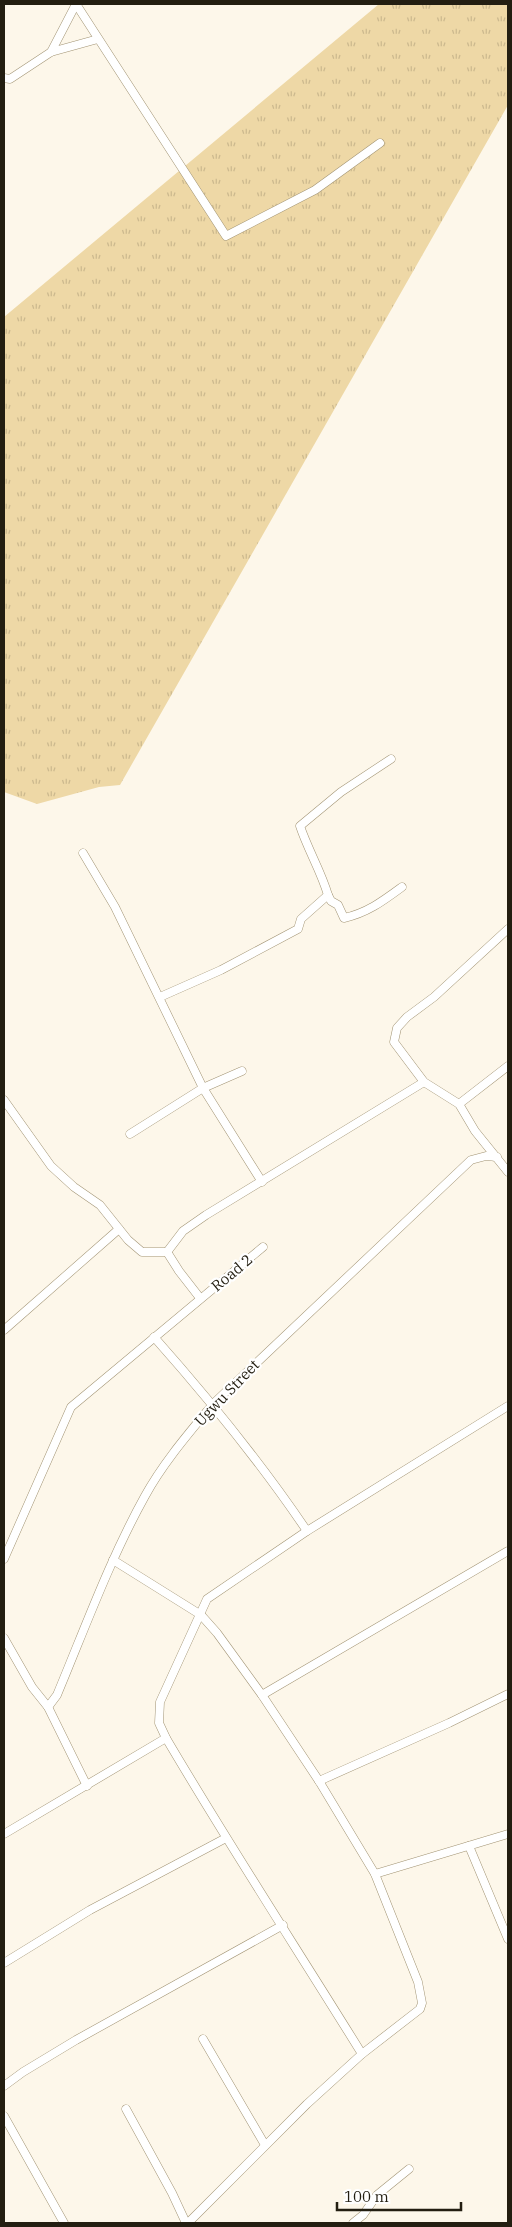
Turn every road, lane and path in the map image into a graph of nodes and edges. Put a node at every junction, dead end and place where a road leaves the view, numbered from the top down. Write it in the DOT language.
graph roads {
  1 [pos="76,4"];
  2 [pos="98,39"];
  3 [pos="51,52"];
  4 [pos="4,78"];
  5 [pos="380,143"];
  6 [pos="391,759"];
  7 [pos="83,853"];
  8 [pos="402,887"];
  9 [pos="328,895"];
  10 [pos="508,929"];
  11 [pos="160,997"];
  12 [pos="508,1066"];
  13 [pos="242,1070"];
  14 [pos="424,1082"];
  15 [pos="203,1088"];
  16 [pos="4,1100"];
  17 [pos="459,1104"];
  18 [pos="130,1134"];
  19 [pos="497,1157"];
  20 [pos="508,1172"];
  21 [pos="262,1182"];
  22 [pos="119,1229"];
  23 [pos="263,1247"];
  24 [pos="167,1252"];
  25 [pos="200,1298"];
  26 [pos="4,1330"];
  27 [pos="154,1337"];
  28 [pos="213,1404"];
  29 [pos="508,1406"];
  30 [pos="307,1531"];
  31 [pos="508,1551"];
  32 [pos="4,1559"];
  33 [pos="113,1560"];
  34 [pos="201,1614"];
  35 [pos="4,1638"];
  36 [pos="508,1694"];
  37 [pos="262,1695"];
  38 [pos="48,1707"];
  39 [pos="166,1738"];
  40 [pos="320,1781"];
  41 [pos="87,1786"];
  42 [pos="4,1834"];
  43 [pos="508,1834"];
  44 [pos="226,1838"];
  45 [pos="469,1846"];
  46 [pos="376,1874"];
  47 [pos="282,1925"];
  48 [pos="508,1939"];
  49 [pos="4,1963"];
  50 [pos="203,2039"];
  51 [pos="362,2054"];
  52 [pos="4,2086"];
  53 [pos="126,2109"];
  54 [pos="4,2116"];
  55 [pos="265,2144"];
  56 [pos="409,2169"];
  57 [pos="64,2223"];
  58 [pos="187,2223"];
  59 [pos="353,2223"];
  1 -- 2 [label="street"];
  1 -- 3 [label="street"];
  2 -- 3 [label="street"];
  2 -- 5 [label="street"];
  3 -- 4 [label="street"];
  6 -- 9 [label="street"];
  7 -- 11 [label="street"];
  8 -- 9 [label="street"];
  9 -- 11 [label="street"];
  10 -- 14 [label="street"];
  11 -- 15 [label="street"];
  12 -- 17 [label="street"];
  13 -- 15 [label="street"];
  14 -- 17 [label="street"];
  14 -- 21 [label="street"];
  15 -- 18 [label="street"];
  15 -- 21 [label="street"];
  16 -- 22 [label="street"];
  17 -- 19 [label="street"];
  19 -- 20 [label="street"];
  19 -- 28 [label="street, Ugwu Street"];
  21 -- 24 [label="street"];
  22 -- 24 [label="street"];
  22 -- 26 [label="street"];
  23 -- 25 [label="street, Road 2"];
  24 -- 25 [label="street"];
  25 -- 27 [label="street, Road 2"];
  27 -- 28 [label="street"];
  27 -- 32 [label="street, Road 2"];
  28 -- 30 [label="street"];
  28 -- 33 [label="street, Ugwu Street"];
  29 -- 30 [label="street"];
  30 -- 34 [label="street"];
  31 -- 37 [label="street"];
  33 -- 34 [label="street"];
  33 -- 38 [label="street, Ugwu Street"];
  34 -- 37 [label="street"];
  34 -- 39 [label="street"];
  35 -- 38 [label="street"];
  36 -- 40 [label="street"];
  37 -- 40 [label="street"];
  38 -- 41 [label="street"];
  39 -- 41 [label="street"];
  39 -- 44 [label="street"];
  40 -- 46 [label="street"];
  41 -- 42 [label="street"];
  43 -- 45 [label="street"];
  44 -- 47 [label="street"];
  44 -- 49 [label="street"];
  45 -- 46 [label="street"];
  45 -- 48 [label="street"];
  46 -- 51 [label="street"];
  47 -- 51 [label="street"];
  47 -- 52 [label="street"];
  50 -- 55 [label="street"];
  51 -- 55 [label="street"];
  53 -- 58 [label="street"];
  54 -- 57 [label="street"];
  55 -- 58 [label="street"];
  56 -- 59 [label="street"];
}
